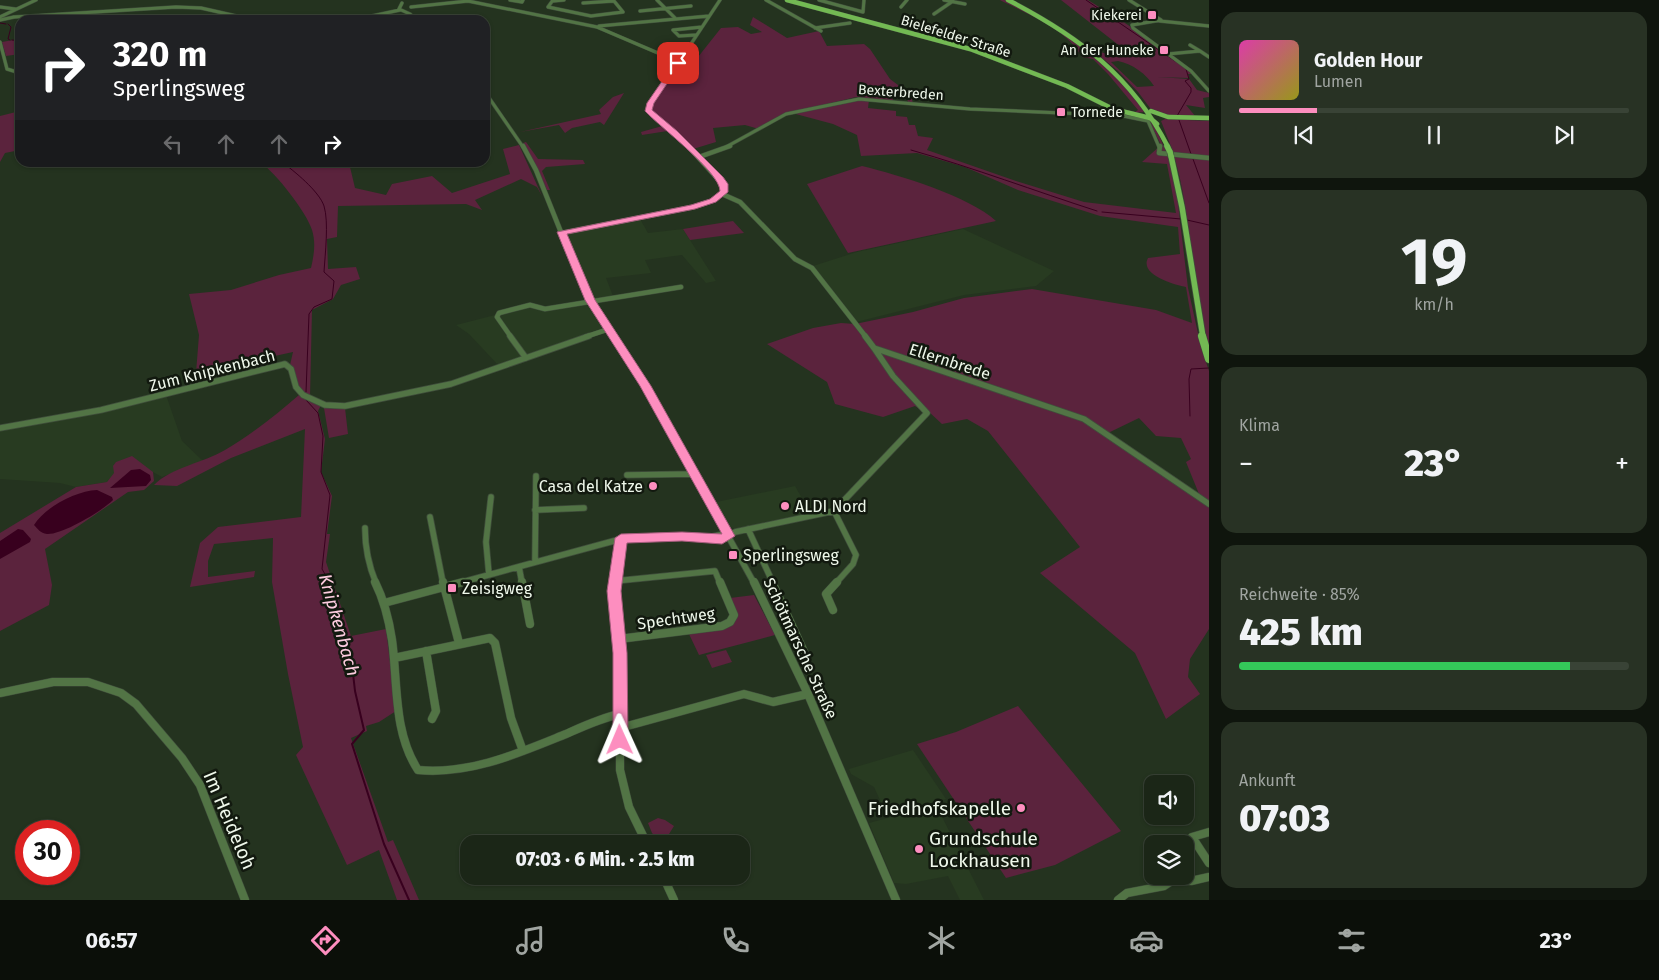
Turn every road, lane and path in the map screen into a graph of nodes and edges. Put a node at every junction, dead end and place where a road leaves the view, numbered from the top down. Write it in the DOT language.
graph roads {
  1 [pos="36,0"];
  2 [pos="457,0"];
  3 [pos="469,0"];
  4 [pos="510,0"];
  5 [pos="523,0"];
  6 [pos="564,0"];
  7 [pos="657,0"];
  8 [pos="720,0"];
  9 [pos="766,0"];
  10 [pos="787,0"];
  11 [pos="819,0"];
  12 [pos="864,0"];
  13 [pos="907,0"];
  14 [pos="944,0"];
  15 [pos="1008,0"];
  16 [pos="1129,0"];
  17 [pos="553,1"];
  18 [pos="582,1"];
  19 [pos="613,1"];
  20 [pos="953,2"];
  21 [pos="594,4"];
  22 [pos="965,4"];
  23 [pos="401,6"];
  24 [pos="691,6"];
  25 [pos="501,7"];
  26 [pos="901,7"];
  27 [pos="0,8"];
  28 [pos="665,8"];
  29 [pos="17,9"];
  30 [pos="411,10"];
  31 [pos="640,11"];
  32 [pos="574,12"];
  33 [pos="604,14"];
  34 [pos="934,14"];
  35 [pos="16,15"];
  36 [pos="43,15"];
  37 [pos="232,15"];
  38 [pos="375,15"];
  39 [pos="414,15"];
  40 [pos="709,16"];
  41 [pos="14,17"];
  42 [pos="0,18"];
  43 [pos="675,18"];
  44 [pos="567,20"];
  45 [pos="1160,21"];
  46 [pos="850,23"];
  47 [pos="597,26"];
  48 [pos="1209,26"];
  49 [pos="702,27"];
  50 [pos="816,28"];
  51 [pos="821,31"];
  52 [pos="696,35"];
  53 [pos="0,42"];
  54 [pos="1190,45"];
  55 [pos="1200,51"];
  56 [pos="1168,54"];
  57 [pos="1209,57"];
  58 [pos="680,60"];
  59 [pos="15,71"];
  60 [pos="1209,91"];
  61 [pos="490,99"];
  62 [pos="1113,109"];
  63 [pos="1147,109"];
  64 [pos="1104,112"];
  65 [pos="1130,114"];
  66 [pos="1168,117"];
  67 [pos="1206,118"];
  68 [pos="1157,124"];
  69 [pos="699,157"];
  70 [pos="1209,158"];
  71 [pos="722,194"];
  72 [pos="562,232"];
  73 [pos="681,287"];
  74 [pos="590,300"];
  75 [pos="609,329"];
  76 [pos="874,348"];
  77 [pos="526,358"];
  78 [pos="1209,359"];
  79 [pos="0,428"];
  80 [pos="694,474"];
  81 [pos="627,475"];
  82 [pos="536,476"];
  83 [pos="491,497"];
  84 [pos="1209,504"];
  85 [pos="584,508"];
  86 [pos="535,510"];
  87 [pos="834,511"];
  88 [pos="430,517"];
  89 [pos="365,528"];
  90 [pos="748,529"];
  91 [pos="726,535"];
  92 [pos="621,538"];
  93 [pos="606,542"];
  94 [pos="620,552"];
  95 [pos="535,562"];
  96 [pos="519,567"];
  97 [pos="488,575"];
  98 [pos="615,581"];
  99 [pos="444,587"];
  100 [pos="384,603"];
  101 [pos="833,610"];
  102 [pos="530,624"];
  103 [pos="619,639"];
  104 [pos="459,643"];
  105 [pos="426,651"];
  106 [pos="805,654"];
  107 [pos="394,658"];
  108 [pos="0,693"];
  109 [pos="808,694"];
  110 [pos="620,714"];
  111 [pos="432,719"];
  112 [pos="620,728"];
  113 [pos="523,751"];
  114 [pos="1209,832"];
  115 [pos="643,835"];
  116 [pos="1209,864"];
  117 [pos="1209,877"];
  118 [pos="667,885"];
  119 [pos="245,900"];
  120 [pos="674,900"];
  121 [pos="896,900"];
  122 [pos="1118,900"];
  1 -- 29 [label="street"];
  2 -- 3 [label="street"];
  2 -- 30 [label="street"];
  3 -- 25 [label="street"];
  4 -- 5 [label="street"];
  4 -- 25 [label="street"];
  6 -- 17 [label="street"];
  7 -- 28 [label="street"];
  8 -- 40 [label="street"];
  9 -- 50 [label="street"];
  10 -- 62 [label="main road, Bielefelder Straße"];
  11 -- 12 [label="street"];
  13 -- 26 [label="street"];
  14 -- 20 [label="street"];
  15 -- 63 [label="main road"];
  16 -- 45 [label="street"];
  17 -- 32 [label="street"];
  18 -- 21 [label="street"];
  18 -- 32 [label="street"];
  19 -- 21 [label="street"];
  19 -- 33 [label="street"];
  20 -- 22 [label="street"];
  20 -- 34 [label="street"];
  21 -- 33 [label="street"];
  23 -- 30 [label="street"];
  23 -- 30 [label="street"];
  23 -- 38 [label="street"];
  24 -- 28 [label="street"];
  25 -- 44 [label="street"];
  27 -- 29 [label="street"];
  28 -- 31 [label="street"];
  28 -- 43 [label="street"];
  29 -- 35 [label="street"];
  29 -- 42 [label="street"];
  30 -- 39 [label="street"];
  32 -- 33 [label="street"];
  32 -- 44 [label="street"];
  36 -- 37 [label="street"];
  40 -- 43 [label="street"];
  40 -- 49 [label="street"];
  41 -- 42 [label="street"];
  43 -- 47 [label="street"];
  44 -- 47 [label="street"];
  45 -- 48 [label="street"];
  45 -- 56 [label="street"];
  46 -- 50 [label="street"];
  47 -- 58 [label="street"];
  49 -- 52 [label="street"];
  49 -- 52 [label="street"];
  50 -- 51 [label="street"];
  52 -- 58 [label="street"];
  53 -- 59 [label="street"];
  54 -- 55 [label="street"];
  55 -- 56 [label="street"];
  55 -- 57 [label="street"];
  56 -- 60 [label="street"];
  58 -- 69 [label="street"];
  61 -- 72 [label="street, Schötmarsche Straße"];
  62 -- 64 [label="street, Bexterbreden"];
  62 -- 65 [label="main road, Bielefelder Straße"];
  63 -- 65 [label="main road"];
  63 -- 66 [label="main road"];
  63 -- 68 [label="main road"];
  64 -- 69 [label="street, Bexterbreden"];
  64 -- 70 [label="street"];
  65 -- 68 [label="main road, Bielefelder Straße"];
  66 -- 67 [label="main road"];
  66 -- 68 [label="main road"];
  68 -- 78 [label="main road"];
  69 -- 71 [label="street"];
  71 -- 72 [label="street"];
  71 -- 76 [label="street"];
  72 -- 74 [label="street, Schötmarsche Straße"];
  73 -- 74 [label="street"];
  74 -- 75 [label="street, Schötmarsche Straße"];
  74 -- 77 [label="street"];
  75 -- 77 [label="street, Zum Knipkenbach"];
  75 -- 80 [label="street, Schötmarsche Straße"];
  76 -- 84 [label="street, Ellernbrede"];
  76 -- 87 [label="street"];
  77 -- 79 [label="street, Zum Knipkenbach"];
  80 -- 81 [label="street"];
  80 -- 91 [label="street, Schötmarsche Straße"];
  82 -- 86 [label="street"];
  83 -- 97 [label="street"];
  85 -- 86 [label="street"];
  86 -- 95 [label="street"];
  87 -- 90 [label="street"];
  87 -- 101 [label="street"];
  88 -- 99 [label="street"];
  89 -- 100 [label="street"];
  90 -- 91 [label="street"];
  90 -- 106 [label="street"];
  91 -- 92 [label="street"];
  91 -- 109 [label="street, Schötmarsche Straße"];
  92 -- 93 [label="street"];
  92 -- 94 [label="street"];
  93 -- 94 [label="street"];
  93 -- 95 [label="street"];
  94 -- 98 [label="street"];
  95 -- 96 [label="street"];
  96 -- 97 [label="street"];
  96 -- 102 [label="street"];
  97 -- 99 [label="street"];
  98 -- 103 [label="street"];
  98 -- 103 [label="street, Spechtweg"];
  99 -- 100 [label="street"];
  99 -- 104 [label="street"];
  100 -- 107 [label="street"];
  103 -- 110 [label="street"];
  104 -- 105 [label="street"];
  104 -- 113 [label="street"];
  105 -- 107 [label="street"];
  105 -- 111 [label="street"];
  107 -- 113 [label="street"];
  108 -- 119 [label="street, Im Heideloh"];
  109 -- 112 [label="street"];
  109 -- 121 [label="street, Schötmarsche Straße"];
  110 -- 112 [label="street"];
  110 -- 113 [label="street"];
  112 -- 115 [label="street"];
  114 -- 116 [label="street"];
  117 -- 122 [label="street"];
  118 -- 120 [label="street"];
}
